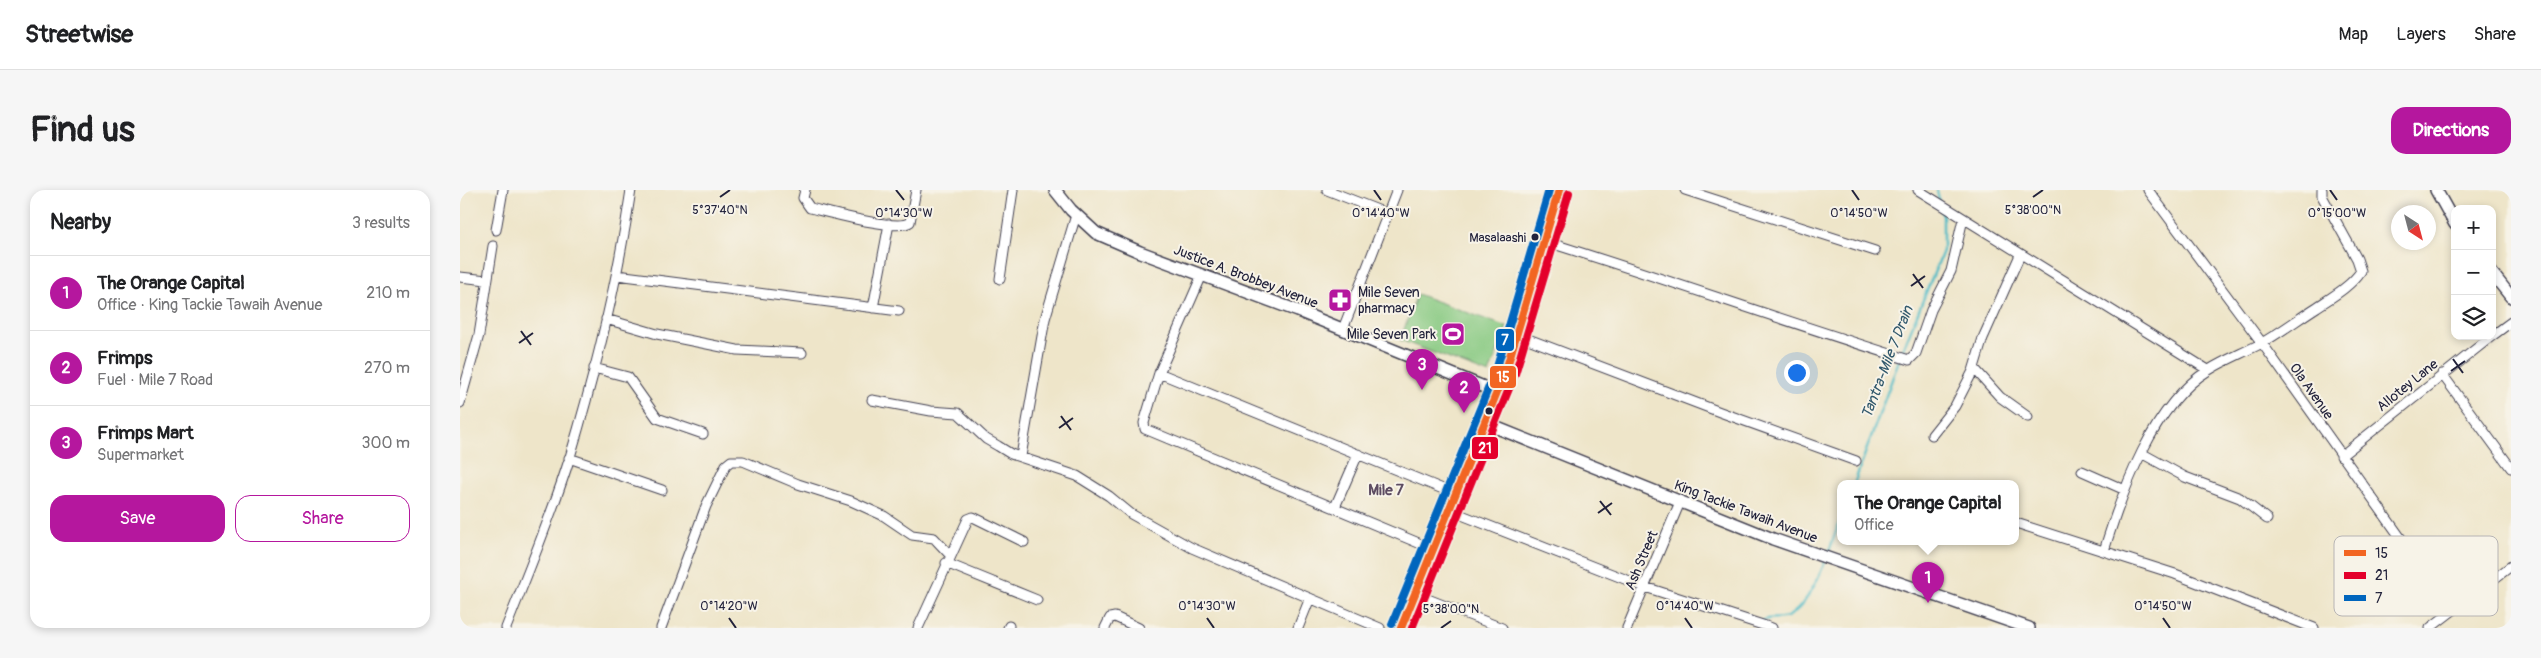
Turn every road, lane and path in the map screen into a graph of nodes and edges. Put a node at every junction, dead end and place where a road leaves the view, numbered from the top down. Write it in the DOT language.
graph roads {
  1 [pos="503,190"];
  2 [pos="631,190"];
  3 [pos="805,190"];
  4 [pos="916,190"];
  5 [pos="1013,190"];
  6 [pos="1056,190"];
  7 [pos="1328,190"];
  8 [pos="1397,190"];
  9 [pos="1559,190"];
  10 [pos="1685,190"];
  11 [pos="1918,190"];
  12 [pos="2148,190"];
  13 [pos="2322,190"];
  14 [pos="2436,190"];
  15 [pos="1388,214"];
  16 [pos="1076,215"];
  17 [pos="2451,217"];
  18 [pos="1962,219"];
  19 [pos="889,224"];
  20 [pos="496,230"];
  21 [pos="1544,241"];
  22 [pos="494,246"];
  23 [pos="1875,251"];
  24 [pos="2020,255"];
  25 [pos="616,275"];
  26 [pos="1202,275"];
  27 [pos="460,277"];
  28 [pos="1000,278"];
  29 [pos="2496,278"];
  30 [pos="488,280"];
  31 [pos="2511,297"];
  32 [pos="873,308"];
  33 [pos="899,311"];
  34 [pos="606,318"];
  35 [pos="2511,322"];
  36 [pos="1343,329"];
  37 [pos="2496,333"];
  38 [pos="1515,334"];
  39 [pos="2487,340"];
  40 [pos="2262,343"];
  41 [pos="802,353"];
  42 [pos="594,368"];
  43 [pos="1974,368"];
  44 [pos="2208,370"];
  45 [pos="1159,373"];
  46 [pos="2442,374"];
  47 [pos="462,390"];
  48 [pos="1496,392"];
  49 [pos="872,400"];
  50 [pos="460,403"];
  51 [pos="2028,417"];
  52 [pos="1485,423"];
  53 [pos="703,434"];
  54 [pos="1932,435"];
  55 [pos="1358,454"];
  56 [pos="2142,454"];
  57 [pos="1021,456"];
  58 [pos="2341,456"];
  59 [pos="569,458"];
  60 [pos="1856,461"];
  61 [pos="2511,468"];
  62 [pos="2082,471"];
  63 [pos="662,490"];
  64 [pos="2125,490"];
  65 [pos="1455,494"];
  66 [pos="1680,502"];
  67 [pos="1335,507"];
  68 [pos="1449,510"];
  69 [pos="2266,519"];
  70 [pos="2019,524"];
  71 [pos="2399,536"];
  72 [pos="1024,542"];
  73 [pos="1433,548"];
  74 [pos="2104,551"];
  75 [pos="948,559"];
  76 [pos="2511,566"];
  77 [pos="2498,576"];
  78 [pos="1645,587"];
  79 [pos="1415,594"];
  80 [pos="1310,598"];
  81 [pos="1036,600"];
  82 [pos="2445,616"];
  83 [pos="1769,627"];
  84 [pos="506,628"];
  85 [pos="661,628"];
  86 [pos="918,628"];
  87 [pos="1105,628"];
  88 [pos="1139,628"];
  89 [pos="1298,628"];
  90 [pos="1380,628"];
  91 [pos="1400,628"];
  92 [pos="1502,628"];
  93 [pos="1627,628"];
  94 [pos="2029,628"];
  95 [pos="2314,628"];
  96 [pos="2430,628"];
  1 -- 20 [label="street"];
  2 -- 25 [label="street"];
  3 -- 19 [label="street"];
  4 -- 19 [label="street"];
  5 -- 28 [label="street"];
  6 -- 16 [label="street, Justice A. Brobbey Avenue"];
  7 -- 15 [label="street"];
  8 -- 15 [label="street"];
  9 -- 21 [label="street"];
  10 -- 23 [label="street"];
  11 -- 18 [label="street"];
  12 -- 40 [label="street, Ola Avenue"];
  13 -- 40 [label="street"];
  14 -- 17 [label="street"];
  15 -- 36 [label="street"];
  16 -- 26 [label="street, Justice A. Brobbey Avenue"];
  16 -- 57 [label="street"];
  18 -- 21 [label="street"];
  18 -- 24 [label="street"];
  19 -- 32 [label="street"];
  21 -- 38 [label="street"];
  22 -- 30 [label="street"];
  24 -- 43 [label="street"];
  24 -- 44 [label="street"];
  25 -- 32 [label="street"];
  25 -- 34 [label="street"];
  26 -- 36 [label="street, Justice A. Brobbey Avenue"];
  26 -- 45 [label="street"];
  27 -- 30 [label="street"];
  29 -- 31 [label="street"];
  30 -- 47 [label="street"];
  32 -- 33 [label="street"];
  34 -- 41 [label="street"];
  34 -- 42 [label="street"];
  35 -- 37 [label="street, Allotey Lane"];
  36 -- 48 [label="street, Justice A. Brobbey Avenue"];
  38 -- 48 [label="street"];
  38 -- 60 [label="street"];
  39 -- 46 [label="street, Allotey Lane"];
  40 -- 44 [label="street"];
  40 -- 58 [label="street, Ola Avenue"];
  42 -- 53 [label="street"];
  42 -- 59 [label="street"];
  43 -- 51 [label="street"];
  43 -- 54 [label="street"];
  44 -- 56 [label="street"];
  45 -- 55 [label="street"];
  45 -- 67 [label="street"];
  46 -- 58 [label="street, Allotey Lane"];
  46 -- 61 [label="street"];
  47 -- 50 [label="street"];
  48 -- 52 [label="street"];
  49 -- 57 [label="street"];
  52 -- 65 [label="street"];
  52 -- 66 [label="street, King Tackie Tawaih Avenue"];
  55 -- 65 [label="street"];
  55 -- 67 [label="street"];
  56 -- 64 [label="street"];
  56 -- 69 [label="street"];
  57 -- 80 [label="street"];
  58 -- 71 [label="street, Ola Avenue"];
  59 -- 63 [label="street"];
  59 -- 84 [label="street"];
  62 -- 64 [label="street"];
  64 -- 74 [label="street"];
  65 -- 68 [label="street"];
  66 -- 78 [label="street, Ash Street"];
  66 -- 94 [label="street, King Tackie Tawaih Avenue"];
  67 -- 73 [label="street"];
  68 -- 73 [label="street"];
  68 -- 78 [label="street"];
  70 -- 74 [label="street"];
  72 -- 75 [label="street"];
  73 -- 79 [label="street"];
  74 -- 95 [label="street"];
  75 -- 81 [label="street"];
  75 -- 85 [label="street"];
  75 -- 86 [label="street"];
  76 -- 77 [label="street"];
  78 -- 83 [label="street"];
  78 -- 93 [label="street, Ash Street"];
  79 -- 91 [label="street"];
  79 -- 92 [label="street"];
  80 -- 89 [label="street"];
  80 -- 90 [label="street"];
  82 -- 96 [label="street"];
  87 -- 88 [label="street"];
}
